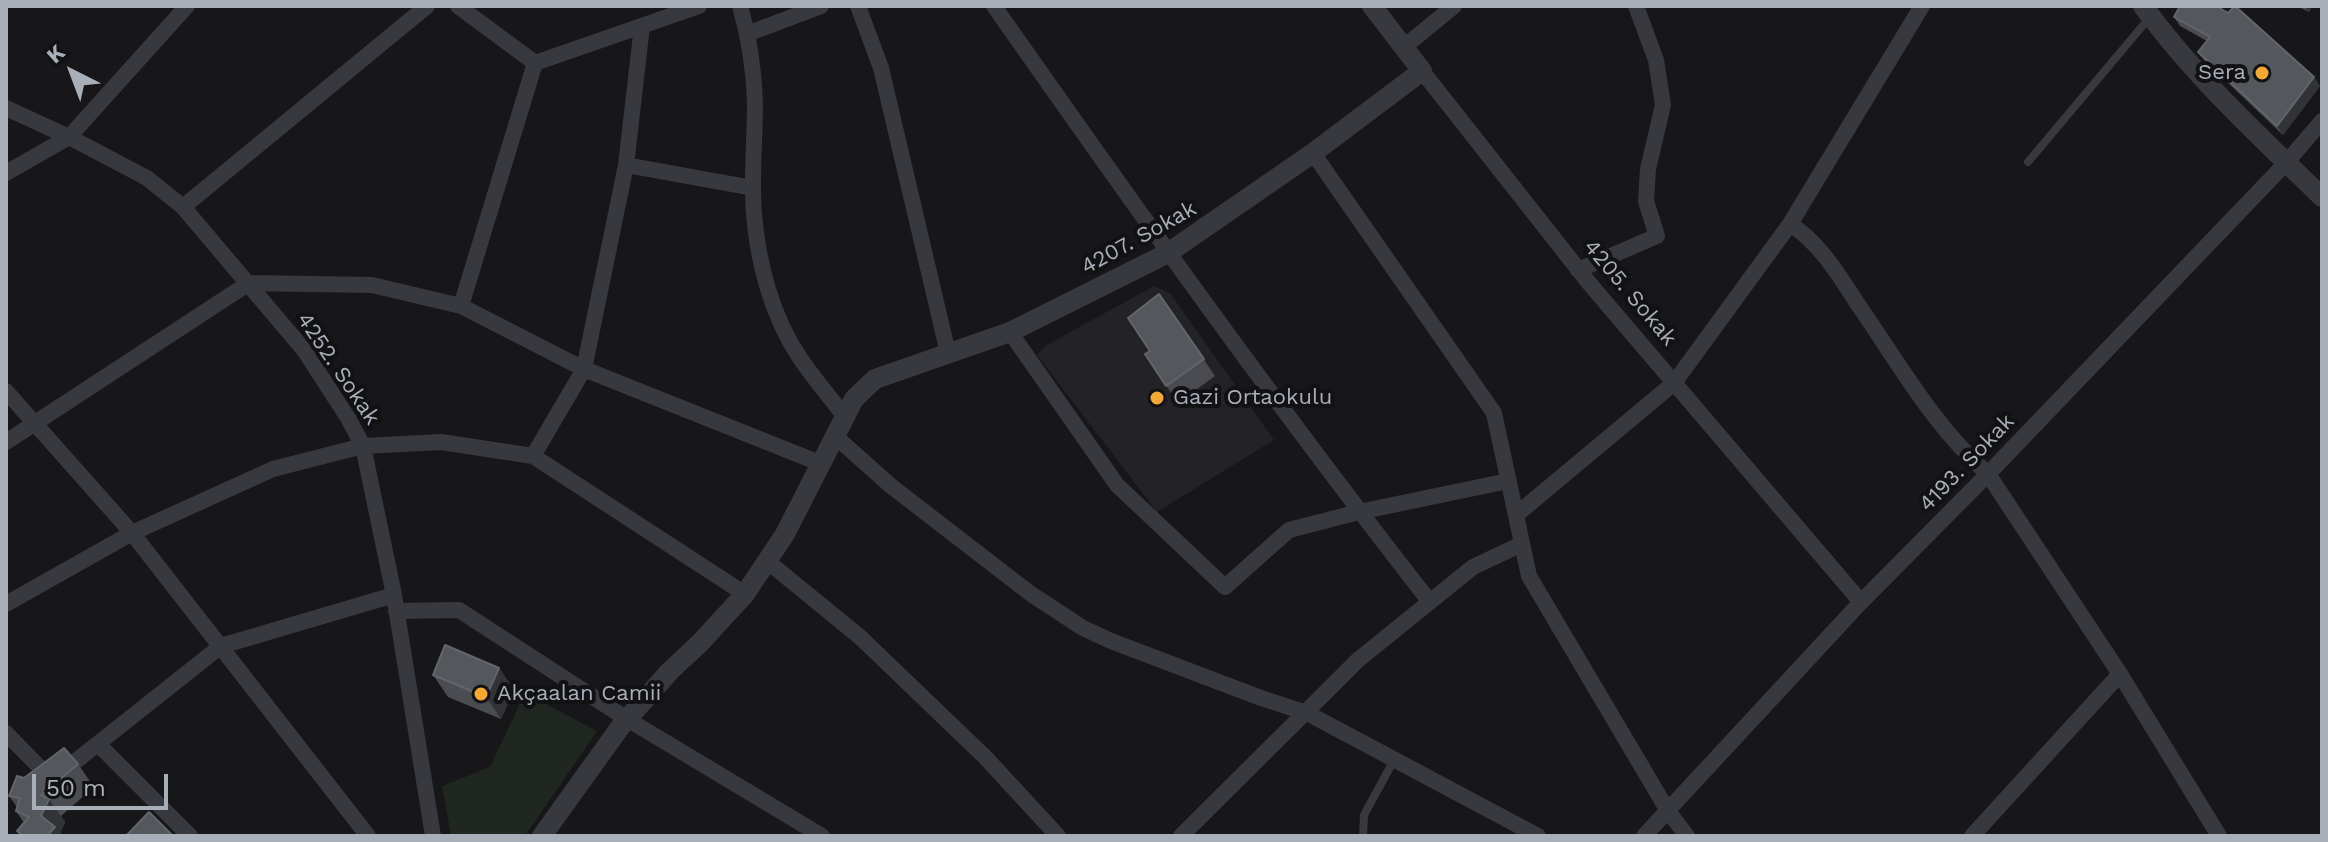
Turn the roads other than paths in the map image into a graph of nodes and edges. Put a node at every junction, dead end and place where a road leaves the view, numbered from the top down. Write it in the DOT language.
graph roads {
  1 [pos="187,6"];
  2 [pos="427,6"];
  3 [pos="458,6"];
  4 [pos="699,6"];
  5 [pos="740,6"];
  6 [pos="821,6"];
  7 [pos="858,6"];
  8 [pos="994,6"];
  9 [pos="1372,6"];
  10 [pos="1454,6"];
  11 [pos="1636,6"];
  12 [pos="1922,6"];
  13 [pos="2150,9"];
  14 [pos="642,26"];
  15 [pos="747,34"];
  16 [pos="1404,47"];
  17 [pos="535,63"];
  18 [pos="1422,71"];
  19 [pos="6,108"];
  20 [pos="2322,121"];
  21 [pos="69,137"];
  22 [pos="1313,153"];
  23 [pos="2028,162"];
  24 [pos="2286,163"];
  25 [pos="626,165"];
  26 [pos="6,173"];
  27 [pos="753,188"];
  28 [pos="2322,197"];
  29 [pos="183,207"];
  30 [pos="1790,224"];
  31 [pos="1168,253"];
  32 [pos="1578,270"];
  33 [pos="249,283"];
  34 [pos="461,306"];
  35 [pos="1010,332"];
  36 [pos="948,353"];
  37 [pos="584,369"];
  38 [pos="1674,383"];
  39 [pos="6,391"];
  40 [pos="850,408"];
  41 [pos="35,422"];
  42 [pos="836,437"];
  43 [pos="6,442"];
  44 [pos="363,446"];
  45 [pos="533,456"];
  46 [pos="822,464"];
  47 [pos="1988,474"];
  48 [pos="1508,481"];
  49 [pos="1359,512"];
  50 [pos="1516,515"];
  51 [pos="132,533"];
  52 [pos="1522,544"];
  53 [pos="767,561"];
  54 [pos="745,594"];
  55 [pos="1430,602"];
  56 [pos="1861,602"];
  57 [pos="395,603"];
  58 [pos="6,604"];
  59 [pos="221,646"];
  60 [pos="2120,674"];
  61 [pos="1307,713"];
  62 [pos="627,719"];
  63 [pos="6,733"];
  64 [pos="98,744"];
  65 [pos="1394,760"];
  66 [pos="1668,811"];
  67 [pos="190,836"];
  68 [pos="368,836"];
  69 [pos="433,836"];
  70 [pos="542,836"];
  71 [pos="822,836"];
  72 [pos="1058,836"];
  73 [pos="1181,836"];
  74 [pos="1363,836"];
  75 [pos="1538,836"];
  76 [pos="1644,836"];
  77 [pos="1687,836"];
  78 [pos="1972,836"];
  79 [pos="2219,836"];
  1 -- 21 [label="street"];
  2 -- 29 [label="street"];
  3 -- 17 [label="street"];
  4 -- 14 [label="street"];
  5 -- 15 [label="street"];
  6 -- 15 [label="street"];
  7 -- 36 [label="street"];
  8 -- 31 [label="street"];
  9 -- 16 [label="street, 4205. Sokak"];
  10 -- 16 [label="street"];
  11 -- 32 [label="street"];
  12 -- 30 [label="street"];
  13 -- 23 [label="lane"];
  13 -- 24 [label="street"];
  14 -- 17 [label="street"];
  14 -- 25 [label="street"];
  15 -- 27 [label="street"];
  16 -- 18 [label="street, 4205. Sokak"];
  17 -- 34 [label="street"];
  18 -- 22 [label="street, 4207. Sokak"];
  18 -- 32 [label="street, 4205. Sokak"];
  19 -- 21 [label="street, 4252. Sokak"];
  20 -- 24 [label="street, 4193. Sokak"];
  21 -- 26 [label="street"];
  21 -- 29 [label="street, 4252. Sokak"];
  22 -- 31 [label="street, 4207. Sokak"];
  22 -- 48 [label="street"];
  24 -- 28 [label="street"];
  24 -- 47 [label="street, 4193. Sokak"];
  25 -- 27 [label="street"];
  25 -- 37 [label="street"];
  27 -- 40 [label="street"];
  29 -- 33 [label="street, 4252. Sokak"];
  30 -- 38 [label="street"];
  30 -- 47 [label="street"];
  31 -- 35 [label="street, 4207. Sokak"];
  31 -- 49 [label="street"];
  32 -- 38 [label="street, 4205. Sokak"];
  33 -- 34 [label="street"];
  33 -- 41 [label="street"];
  33 -- 44 [label="street, 4252. Sokak"];
  34 -- 37 [label="street"];
  35 -- 36 [label="street, 4207. Sokak"];
  35 -- 49 [label="street"];
  36 -- 40 [label="street, 4207. Sokak"];
  37 -- 45 [label="street"];
  37 -- 46 [label="street"];
  38 -- 50 [label="street"];
  38 -- 56 [label="street, 4205. Sokak"];
  39 -- 41 [label="street"];
  40 -- 42 [label="street"];
  41 -- 43 [label="street"];
  41 -- 51 [label="street"];
  42 -- 46 [label="street"];
  42 -- 61 [label="street"];
  44 -- 45 [label="street"];
  44 -- 51 [label="street"];
  44 -- 57 [label="street, 4252. Sokak"];
  45 -- 54 [label="street"];
  46 -- 53 [label="street"];
  47 -- 56 [label="street, 4193. Sokak"];
  47 -- 60 [label="street"];
  48 -- 49 [label="street"];
  48 -- 50 [label="street"];
  49 -- 55 [label="street"];
  50 -- 52 [label="street"];
  51 -- 58 [label="street"];
  51 -- 59 [label="street"];
  52 -- 55 [label="street"];
  52 -- 66 [label="street"];
  53 -- 54 [label="street"];
  53 -- 72 [label="street"];
  54 -- 62 [label="street"];
  55 -- 61 [label="street"];
  56 -- 66 [label="street, 4193. Sokak"];
  57 -- 59 [label="street"];
  57 -- 62 [label="street"];
  57 -- 69 [label="street, 4252. Sokak"];
  59 -- 64 [label="street"];
  59 -- 68 [label="street"];
  60 -- 78 [label="street"];
  60 -- 79 [label="street"];
  61 -- 65 [label="street"];
  61 -- 73 [label="street"];
  62 -- 70 [label="street"];
  62 -- 71 [label="street"];
  63 -- 64 [label="street"];
  64 -- 67 [label="street"];
  65 -- 74 [label="lane"];
  65 -- 75 [label="street"];
  66 -- 76 [label="street, 4193. Sokak"];
  66 -- 77 [label="street"];
}
